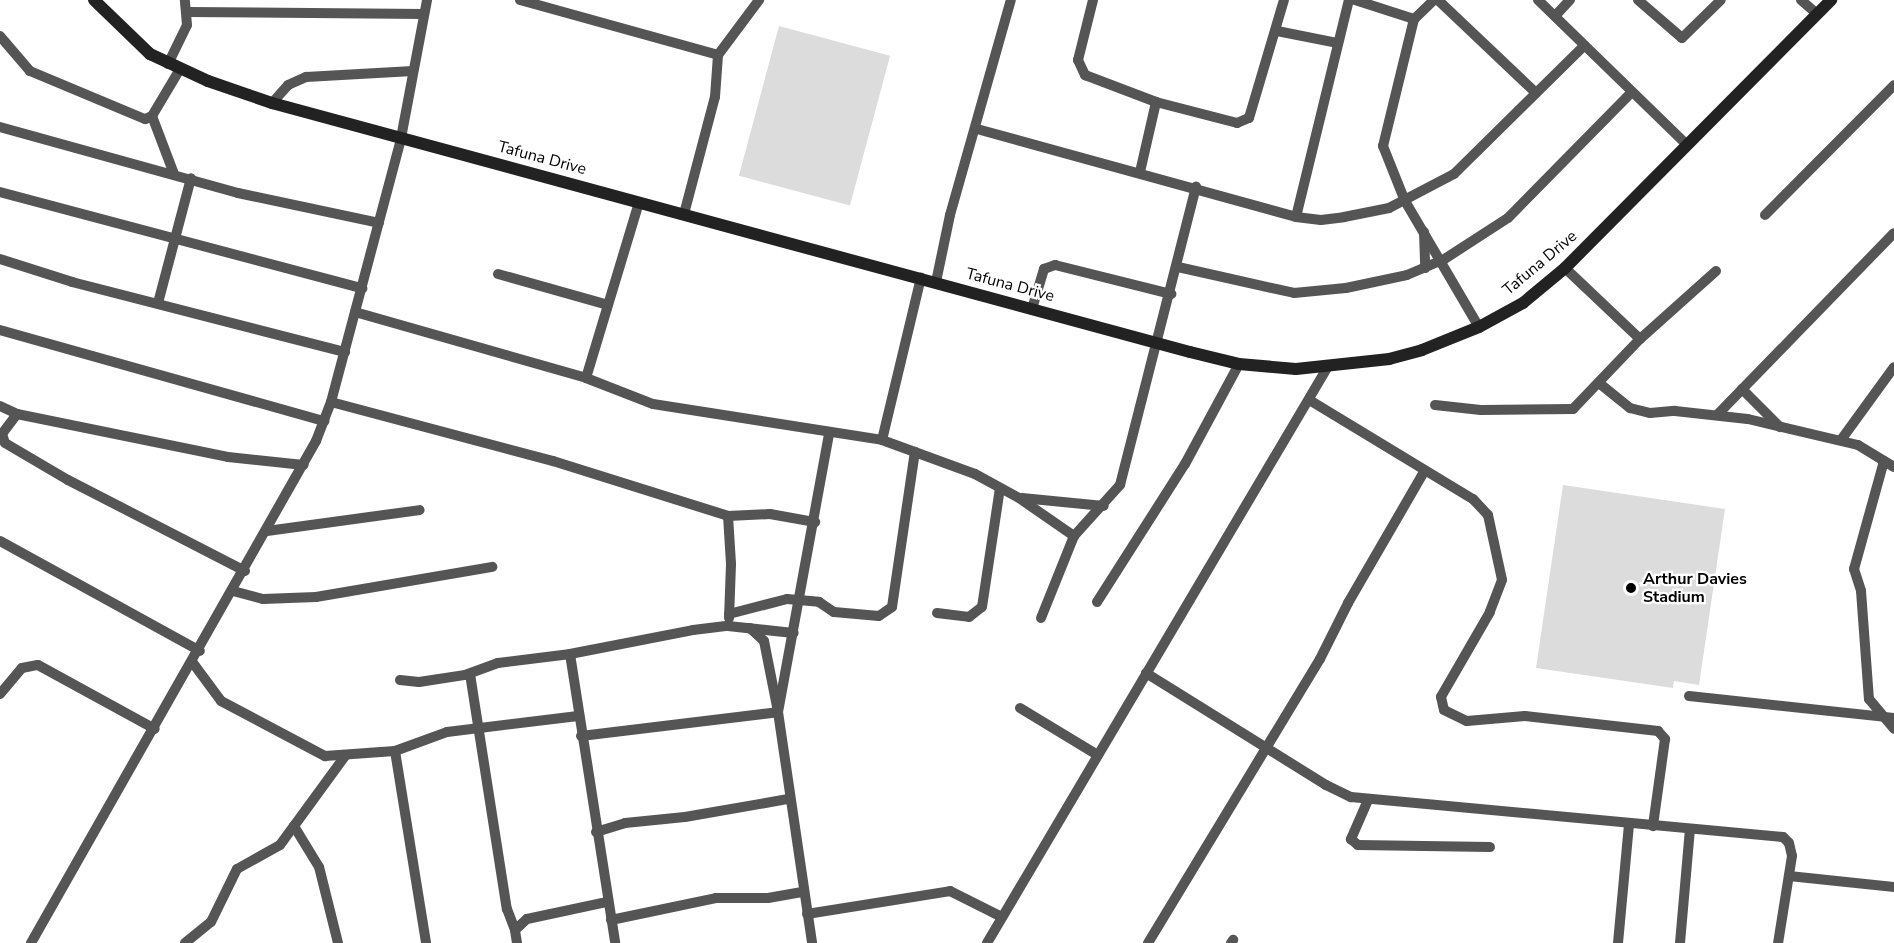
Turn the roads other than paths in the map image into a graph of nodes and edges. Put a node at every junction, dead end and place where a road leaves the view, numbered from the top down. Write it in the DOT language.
graph roads {
  1 [pos="94,0"];
  2 [pos="184,0"];
  3 [pos="427,0"];
  4 [pos="520,0"];
  5 [pos="759,0"];
  6 [pos="1011,0"];
  7 [pos="1093,0"];
  8 [pos="1284,0"];
  9 [pos="1349,0"];
  10 [pos="1355,0"];
  11 [pos="1436,0"];
  12 [pos="1539,0"];
  13 [pos="1570,0"];
  14 [pos="1638,0"];
  15 [pos="1721,0"];
  16 [pos="1801,0"];
  17 [pos="1831,0"];
  18 [pos="188,12"];
  19 [pos="424,14"];
  20 [pos="1817,14"];
  21 [pos="1555,16"];
  22 [pos="1414,19"];
  23 [pos="1277,31"];
  24 [pos="0,36"];
  25 [pos="1337,43"];
  26 [pos="1584,46"];
  27 [pos="718,55"];
  28 [pos="174,66"];
  29 [pos="413,71"];
  30 [pos="1894,85"];
  31 [pos="1536,93"];
  32 [pos="1631,93"];
  33 [pos="1156,102"];
  34 [pos="272,103"];
  35 [pos="152,116"];
  36 [pos="0,127"];
  37 [pos="977,129"];
  38 [pos="401,138"];
  39 [pos="1688,146"];
  40 [pos="1140,172"];
  41 [pos="174,174"];
  42 [pos="190,178"];
  43 [pos="1196,188"];
  44 [pos="0,192"];
  45 [pos="1405,201"];
  46 [pos="639,203"];
  47 [pos="684,214"];
  48 [pos="1764,215"];
  49 [pos="1296,217"];
  50 [pos="379,223"];
  51 [pos="1423,229"];
  52 [pos="1894,233"];
  53 [pos="175,241"];
  54 [pos="0,259"];
  55 [pos="1443,260"];
  56 [pos="1178,267"];
  57 [pos="1425,267"];
  58 [pos="1565,268"];
  59 [pos="1716,271"];
  60 [pos="498,274"];
  61 [pos="921,278"];
  62 [pos="936,282"];
  63 [pos="362,288"];
  64 [pos="1171,294"];
  65 [pos="158,303"];
  66 [pos="608,305"];
  67 [pos="1032,309"];
  68 [pos="355,312"];
  69 [pos="1479,327"];
  70 [pos="0,330"];
  71 [pos="1640,339"];
  72 [pos="1158,342"];
  73 [pos="345,351"];
  74 [pos="1239,364"];
  75 [pos="1894,367"];
  76 [pos="1327,368"];
  77 [pos="586,378"];
  78 [pos="1599,383"];
  79 [pos="1742,389"];
  80 [pos="1311,401"];
  81 [pos="331,402"];
  82 [pos="1435,405"];
  83 [pos="0,406"];
  84 [pos="17,414"];
  85 [pos="1718,414"];
  86 [pos="324,421"];
  87 [pos="1782,429"];
  88 [pos="829,434"];
  89 [pos="882,440"];
  90 [pos="1841,440"];
  91 [pos="915,452"];
  92 [pos="1884,461"];
  93 [pos="304,465"];
  94 [pos="1894,467"];
  95 [pos="1424,472"];
  96 [pos="1000,488"];
  97 [pos="1019,498"];
  98 [pos="1104,506"];
  99 [pos="420,510"];
  100 [pos="728,516"];
  101 [pos="815,522"];
  102 [pos="267,531"];
  103 [pos="1074,536"];
  104 [pos="0,541"];
  105 [pos="492,567"];
  106 [pos="245,571"];
  107 [pos="233,591"];
  108 [pos="797,600"];
  109 [pos="1096,602"];
  110 [pos="937,613"];
  111 [pos="729,614"];
  112 [pos="1041,618"];
  113 [pos="728,627"];
  114 [pos="750,628"];
  115 [pos="794,633"];
  116 [pos="200,651"];
  117 [pos="570,654"];
  118 [pos="193,663"];
  119 [pos="1146,673"];
  120 [pos="470,674"];
  121 [pos="400,680"];
  122 [pos="0,694"];
  123 [pos="1689,696"];
  124 [pos="1020,708"];
  125 [pos="778,712"];
  126 [pos="578,716"];
  127 [pos="1890,719"];
  128 [pos="481,726"];
  129 [pos="155,729"];
  130 [pos="1894,729"];
  131 [pos="581,736"];
  132 [pos="1268,747"];
  133 [pos="395,751"];
  134 [pos="1096,754"];
  135 [pos="345,756"];
  136 [pos="788,799"];
  137 [pos="1368,800"];
  138 [pos="1629,824"];
  139 [pos="294,826"];
  140 [pos="1653,826"];
  141 [pos="1690,829"];
  142 [pos="596,832"];
  143 [pos="1490,847"];
  144 [pos="1789,876"];
  145 [pos="1894,887"];
  146 [pos="803,892"];
  147 [pos="607,902"];
  148 [pos="807,914"];
  149 [pos="1002,917"];
  150 [pos="611,920"];
  151 [pos="515,930"];
  152 [pos="31,943"];
  153 [pos="185,943"];
  154 [pos="338,943"];
  155 [pos="426,943"];
  156 [pos="518,943"];
  157 [pos="615,943"];
  158 [pos="812,943"];
  159 [pos="987,943"];
  160 [pos="1148,943"];
  161 [pos="1618,943"];
  162 [pos="1680,943"];
  163 [pos="1778,943"];
  1 -- 28 [label="main road, Tafuna Drive"];
  2 -- 18 [label="street"];
  3 -- 19 [label="street"];
  4 -- 27 [label="street"];
  5 -- 27 [label="street"];
  6 -- 37 [label="street"];
  7 -- 33 [label="street"];
  8 -- 23 [label="street"];
  9 -- 25 [label="street"];
  10 -- 22 [label="street"];
  11 -- 22 [label="street"];
  11 -- 31 [label="street"];
  12 -- 21 [label="street"];
  13 -- 21 [label="street"];
  14 -- 15 [label="street"];
  16 -- 20 [label="street"];
  17 -- 20 [label="main road, Tafuna Drive"];
  18 -- 19 [label="street"];
  18 -- 28 [label="street"];
  19 -- 29 [label="street"];
  20 -- 39 [label="main road, Tafuna Drive"];
  21 -- 26 [label="street"];
  22 -- 45 [label="street"];
  23 -- 25 [label="street"];
  23 -- 33 [label="street"];
  24 -- 35 [label="street"];
  25 -- 49 [label="street"];
  26 -- 31 [label="street"];
  26 -- 32 [label="street"];
  27 -- 47 [label="street"];
  28 -- 34 [label="main road, Tafuna Drive"];
  28 -- 35 [label="street"];
  29 -- 34 [label="street"];
  29 -- 38 [label="street"];
  30 -- 48 [label="street"];
  31 -- 45 [label="street"];
  32 -- 39 [label="street"];
  32 -- 55 [label="street"];
  33 -- 40 [label="street"];
  34 -- 38 [label="main road, Tafuna Drive"];
  35 -- 41 [label="street"];
  36 -- 41 [label="street"];
  37 -- 40 [label="street"];
  37 -- 62 [label="street"];
  38 -- 46 [label="main road, Tafuna Drive"];
  38 -- 50 [label="street"];
  39 -- 58 [label="main road, Tafuna Drive"];
  40 -- 43 [label="street"];
  41 -- 42 [label="street"];
  42 -- 50 [label="street"];
  42 -- 53 [label="street"];
  43 -- 49 [label="street"];
  43 -- 56 [label="street"];
  44 -- 53 [label="street"];
  45 -- 49 [label="street"];
  45 -- 51 [label="street"];
  46 -- 47 [label="main road, Tafuna Drive"];
  46 -- 66 [label="street"];
  47 -- 61 [label="main road, Tafuna Drive"];
  50 -- 63 [label="street"];
  51 -- 55 [label="street"];
  51 -- 57 [label="street"];
  52 -- 79 [label="street"];
  53 -- 63 [label="street"];
  53 -- 65 [label="street"];
  54 -- 65 [label="street"];
  55 -- 57 [label="street"];
  55 -- 69 [label="street"];
  56 -- 57 [label="street"];
  56 -- 64 [label="street"];
  58 -- 69 [label="main road, Tafuna Drive"];
  58 -- 71 [label="street"];
  59 -- 71 [label="street"];
  60 -- 66 [label="street"];
  61 -- 62 [label="main road, Tafuna Drive"];
  61 -- 89 [label="street"];
  62 -- 67 [label="main road, Tafuna Drive"];
  63 -- 68 [label="street"];
  64 -- 67 [label="street"];
  64 -- 72 [label="street"];
  65 -- 73 [label="street"];
  66 -- 77 [label="street"];
  67 -- 72 [label="main road, Tafuna Drive"];
  68 -- 73 [label="street"];
  68 -- 77 [label="street"];
  69 -- 76 [label="main road, Tafuna Drive"];
  70 -- 86 [label="street"];
  71 -- 78 [label="street"];
  72 -- 74 [label="main road, Tafuna Drive"];
  72 -- 98 [label="street"];
  73 -- 81 [label="street"];
  74 -- 76 [label="main road, Tafuna Drive"];
  74 -- 109 [label="street"];
  75 -- 90 [label="street"];
  76 -- 80 [label="street"];
  77 -- 88 [label="street"];
  78 -- 82 [label="street"];
  78 -- 85 [label="street"];
  79 -- 85 [label="street"];
  79 -- 87 [label="street"];
  80 -- 95 [label="street"];
  80 -- 119 [label="street"];
  81 -- 86 [label="street"];
  81 -- 100 [label="street"];
  83 -- 84 [label="street"];
  84 -- 93 [label="street"];
  84 -- 106 [label="street"];
  85 -- 87 [label="street"];
  86 -- 93 [label="street"];
  87 -- 90 [label="street"];
  88 -- 89 [label="street"];
  88 -- 101 [label="street"];
  89 -- 91 [label="street"];
  90 -- 92 [label="street"];
  91 -- 96 [label="street"];
  91 -- 108 [label="street"];
  92 -- 94 [label="street"];
  92 -- 127 [label="street"];
  93 -- 102 [label="street"];
  95 -- 132 [label="street"];
  95 -- 140 [label="street"];
  96 -- 97 [label="street"];
  96 -- 110 [label="street"];
  97 -- 98 [label="street"];
  97 -- 103 [label="street"];
  98 -- 103 [label="street"];
  99 -- 102 [label="street"];
  100 -- 101 [label="street"];
  100 -- 111 [label="street"];
  101 -- 108 [label="street"];
  102 -- 106 [label="street"];
  103 -- 112 [label="street"];
  104 -- 116 [label="street"];
  105 -- 107 [label="street"];
  106 -- 107 [label="street"];
  107 -- 116 [label="street"];
  108 -- 111 [label="street"];
  108 -- 115 [label="street"];
  111 -- 113 [label="street"];
  113 -- 114 [label="street"];
  113 -- 117 [label="street"];
  114 -- 115 [label="street"];
  114 -- 125 [label="street"];
  115 -- 125 [label="street"];
  116 -- 118 [label="street"];
  117 -- 120 [label="street"];
  117 -- 126 [label="street"];
  118 -- 129 [label="street"];
  118 -- 135 [label="street"];
  119 -- 132 [label="street"];
  119 -- 134 [label="street"];
  120 -- 121 [label="street"];
  120 -- 128 [label="street"];
  122 -- 129 [label="street"];
  123 -- 127 [label="street"];
  124 -- 134 [label="street"];
  125 -- 131 [label="street"];
  125 -- 136 [label="street"];
  126 -- 128 [label="street"];
  126 -- 131 [label="street"];
  127 -- 130 [label="street"];
  128 -- 133 [label="street"];
  128 -- 151 [label="street"];
  129 -- 152 [label="street"];
  131 -- 142 [label="street"];
  132 -- 137 [label="street"];
  132 -- 160 [label="street"];
  133 -- 135 [label="street"];
  133 -- 155 [label="street"];
  134 -- 149 [label="street"];
  135 -- 139 [label="street"];
  136 -- 142 [label="street"];
  136 -- 146 [label="street"];
  137 -- 138 [label="street"];
  137 -- 143 [label="street"];
  138 -- 140 [label="street"];
  138 -- 161 [label="street"];
  139 -- 153 [label="street"];
  139 -- 154 [label="street"];
  140 -- 141 [label="street"];
  141 -- 144 [label="street"];
  141 -- 162 [label="street"];
  142 -- 147 [label="street"];
  144 -- 145 [label="street"];
  144 -- 163 [label="street"];
  146 -- 148 [label="street"];
  146 -- 150 [label="street"];
  147 -- 150 [label="street"];
  147 -- 151 [label="street"];
  148 -- 149 [label="street"];
  148 -- 158 [label="street"];
  149 -- 159 [label="street"];
  150 -- 157 [label="street"];
  151 -- 156 [label="street"];
}
